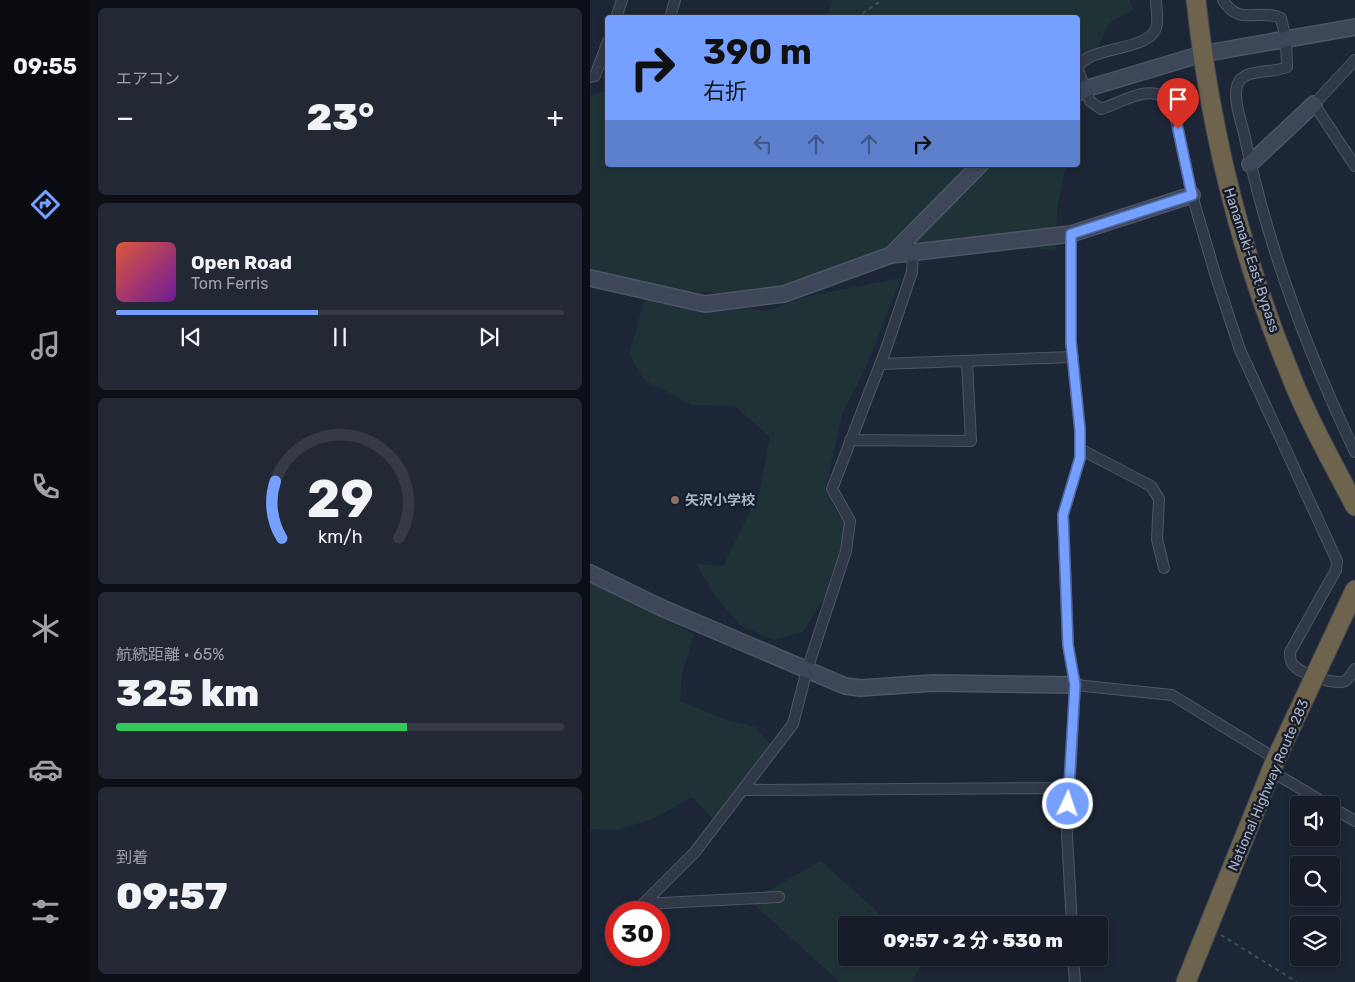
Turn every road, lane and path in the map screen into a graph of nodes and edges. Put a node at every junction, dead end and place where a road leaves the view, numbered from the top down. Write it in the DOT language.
graph roads {
  1 [pos="622,0"];
  2 [pos="675,0"];
  3 [pos="882,0"];
  4 [pos="1156,0"];
  5 [pos="1196,0"];
  6 [pos="1223,0"];
  7 [pos="617,15"];
  8 [pos="671,15"];
  9 [pos="860,15"];
  10 [pos="1355,27"];
  11 [pos="1286,40"];
  12 [pos="605,50"];
  13 [pos="1202,54"];
  14 [pos="1355,60"];
  15 [pos="1080,64"];
  16 [pos="590,77"];
  17 [pos="1081,91"];
  18 [pos="1314,104"];
  19 [pos="1250,164"];
  20 [pos="1355,166"];
  21 [pos="978,167"];
  22 [pos="1192,195"];
  23 [pos="1071,234"];
  24 [pos="910,246"];
  25 [pos="590,278"];
  26 [pos="1073,357"];
  27 [pos="967,361"];
  28 [pos="880,364"];
  29 [pos="850,440"];
  30 [pos="1080,449"];
  31 [pos="1355,452"];
  32 [pos="1355,506"];
  33 [pos="1164,568"];
  34 [pos="590,573"];
  35 [pos="1355,590"];
  36 [pos="1355,669"];
  37 [pos="807,670"];
  38 [pos="1314,677"];
  39 [pos="1075,685"];
  40 [pos="1273,765"];
  41 [pos="1068,788"];
  42 [pos="743,790"];
  43 [pos="1316,796"];
  44 [pos="1340,812"];
  45 [pos="1355,821"];
  46 [pos="778,897"];
  47 [pos="1072,916"];
  48 [pos="1208,927"];
  49 [pos="1074,966"];
  50 [pos="1075,982"];
  51 [pos="1186,982"];
  52 [pos="1297,982"];
  1 -- 7 [label="street"];
  2 -- 8 [label="street"];
  3 -- 9 [label="path"];
  4 -- 15 [label="street"];
  5 -- 13 [label="highway, Hanamaki-East Bypass"];
  6 -- 11 [label="street"];
  10 -- 11 [label="street"];
  11 -- 13 [label="street"];
  11 -- 19 [label="street"];
  12 -- 16 [label="street"];
  13 -- 17 [label="street"];
  13 -- 32 [label="highway, Hanamaki-East Bypass"];
  14 -- 18 [label="street"];
  17 -- 22 [label="street"];
  18 -- 19 [label="street"];
  18 -- 20 [label="street"];
  19 -- 31 [label="street"];
  21 -- 24 [label="street"];
  22 -- 23 [label="street"];
  22 -- 38 [label="street"];
  23 -- 24 [label="street"];
  23 -- 26 [label="street"];
  24 -- 25 [label="street"];
  24 -- 28 [label="street"];
  26 -- 27 [label="street"];
  26 -- 30 [label="street"];
  27 -- 28 [label="street"];
  27 -- 29 [label="street"];
  28 -- 29 [label="street"];
  29 -- 37 [label="street"];
  30 -- 33 [label="street"];
  30 -- 39 [label="street"];
  34 -- 37 [label="street"];
  35 -- 38 [label="highway, National Highway Route 283"];
  36 -- 38 [label="street"];
  37 -- 39 [label="street"];
  37 -- 42 [label="street"];
  38 -- 40 [label="highway, National Highway Route 283"];
  39 -- 40 [label="street"];
  39 -- 41 [label="street"];
  40 -- 43 [label="street"];
  40 -- 48 [label="highway, National Highway Route 283"];
  41 -- 42 [label="street"];
  41 -- 47 [label="street"];
  42 -- 46 [label="street"];
  44 -- 45 [label="street"];
  48 -- 51 [label="highway, National Highway Route 283"];
  48 -- 52 [label="path"];
  49 -- 50 [label="street"];
}
